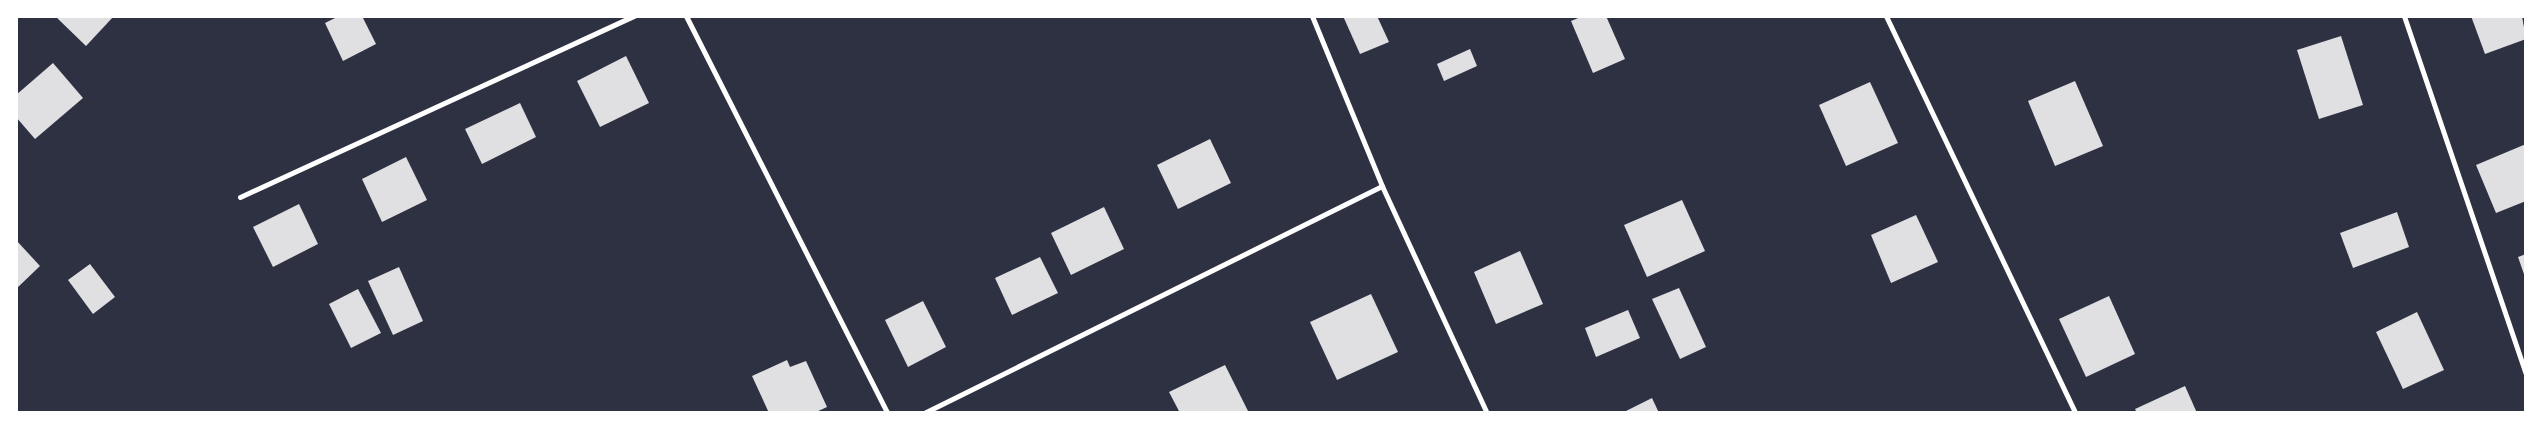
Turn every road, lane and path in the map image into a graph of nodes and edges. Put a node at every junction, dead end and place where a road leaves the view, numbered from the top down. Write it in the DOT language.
graph roads {
  1 [pos="634,16"];
  2 [pos="686,16"];
  3 [pos="1312,16"];
  4 [pos="1886,16"];
  5 [pos="2404,16"];
  6 [pos="1382,186"];
  7 [pos="240,197"];
  8 [pos="2526,375"];
  9 [pos="887,413"];
  10 [pos="924,413"];
  11 [pos="1487,413"];
  12 [pos="2075,413"];
  1 -- 7 [label="street"];
  2 -- 9 [label="street"];
  3 -- 6 [label="street"];
  4 -- 12 [label="street"];
  5 -- 8 [label="street"];
  6 -- 10 [label="street"];
  6 -- 11 [label="street"];
}
